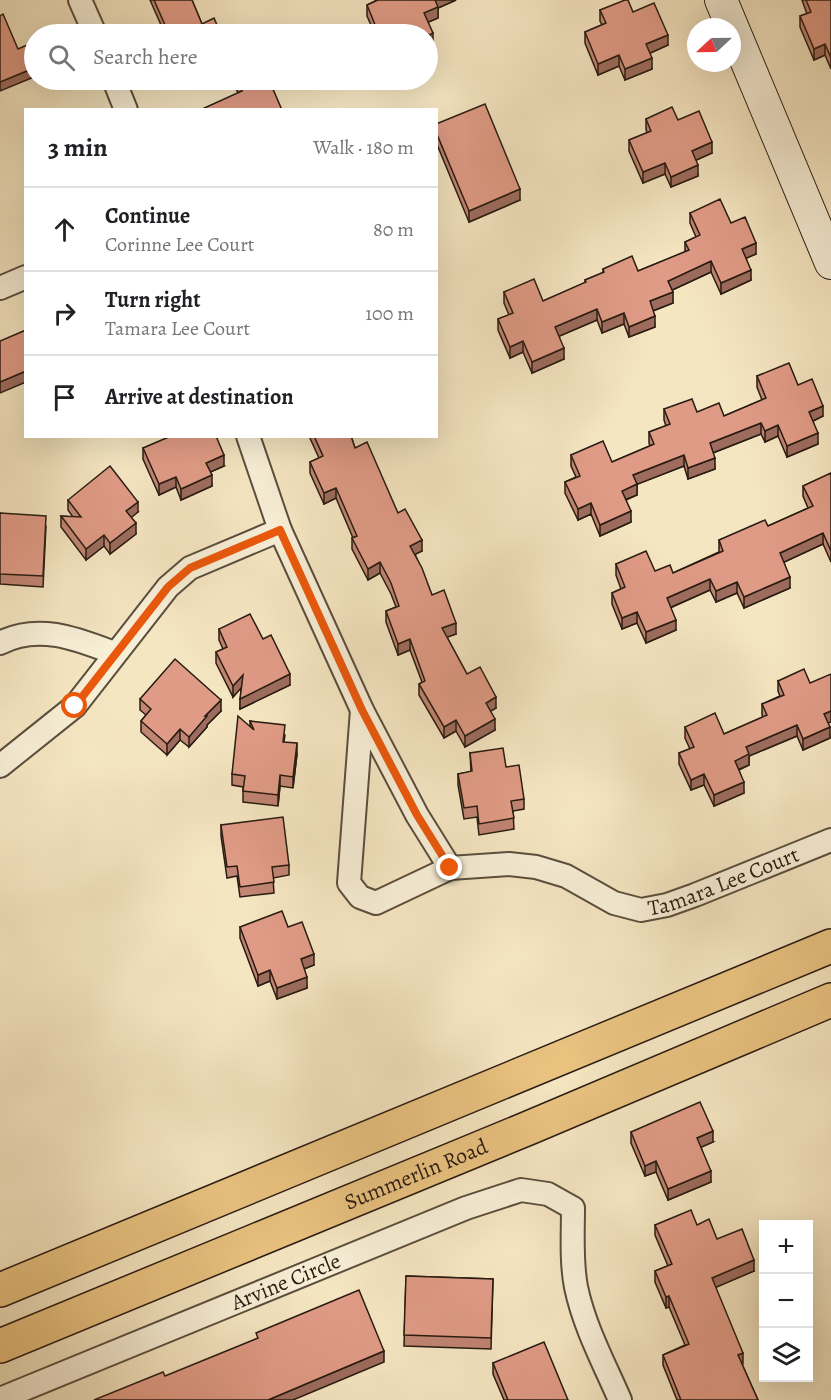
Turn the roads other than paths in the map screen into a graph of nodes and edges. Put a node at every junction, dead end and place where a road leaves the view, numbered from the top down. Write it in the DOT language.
graph roads {
  1 [pos="80,0"];
  2 [pos="721,0"];
  3 [pos="91,24"];
  4 [pos="118,90"];
  5 [pos="125,108"];
  6 [pos="822,215"];
  7 [pos="831,263"];
  8 [pos="24,278"];
  9 [pos="0,288"];
  10 [pos="249,438"];
  11 [pos="280,530"];
  12 [pos="0,643"];
  13 [pos="114,653"];
  14 [pos="362,710"];
  15 [pos="0,766"];
  16 [pos="831,840"];
  17 [pos="450,868"];
  18 [pos="831,946"];
  19 [pos="831,1000"];
  20 [pos="0,1290"];
  21 [pos="0,1346"];
  22 [pos="0,1399"];
  23 [pos="620,1400"];
  1 -- 3 [label="street"];
  2 -- 6 [label="street"];
  4 -- 5 [label="street"];
  6 -- 7 [label="street"];
  8 -- 9 [label="street"];
  10 -- 11 [label="street"];
  11 -- 13 [label="street"];
  11 -- 14 [label="street"];
  12 -- 13 [label="street"];
  13 -- 15 [label="street"];
  14 -- 17 [label="street"];
  14 -- 17 [label="street"];
  16 -- 17 [label="street, Tamara Lee Court"];
  18 -- 20 [label="main road"];
  19 -- 21 [label="main road, Summerlin Road"];
  22 -- 23 [label="street, Arvine Circle"];
}
